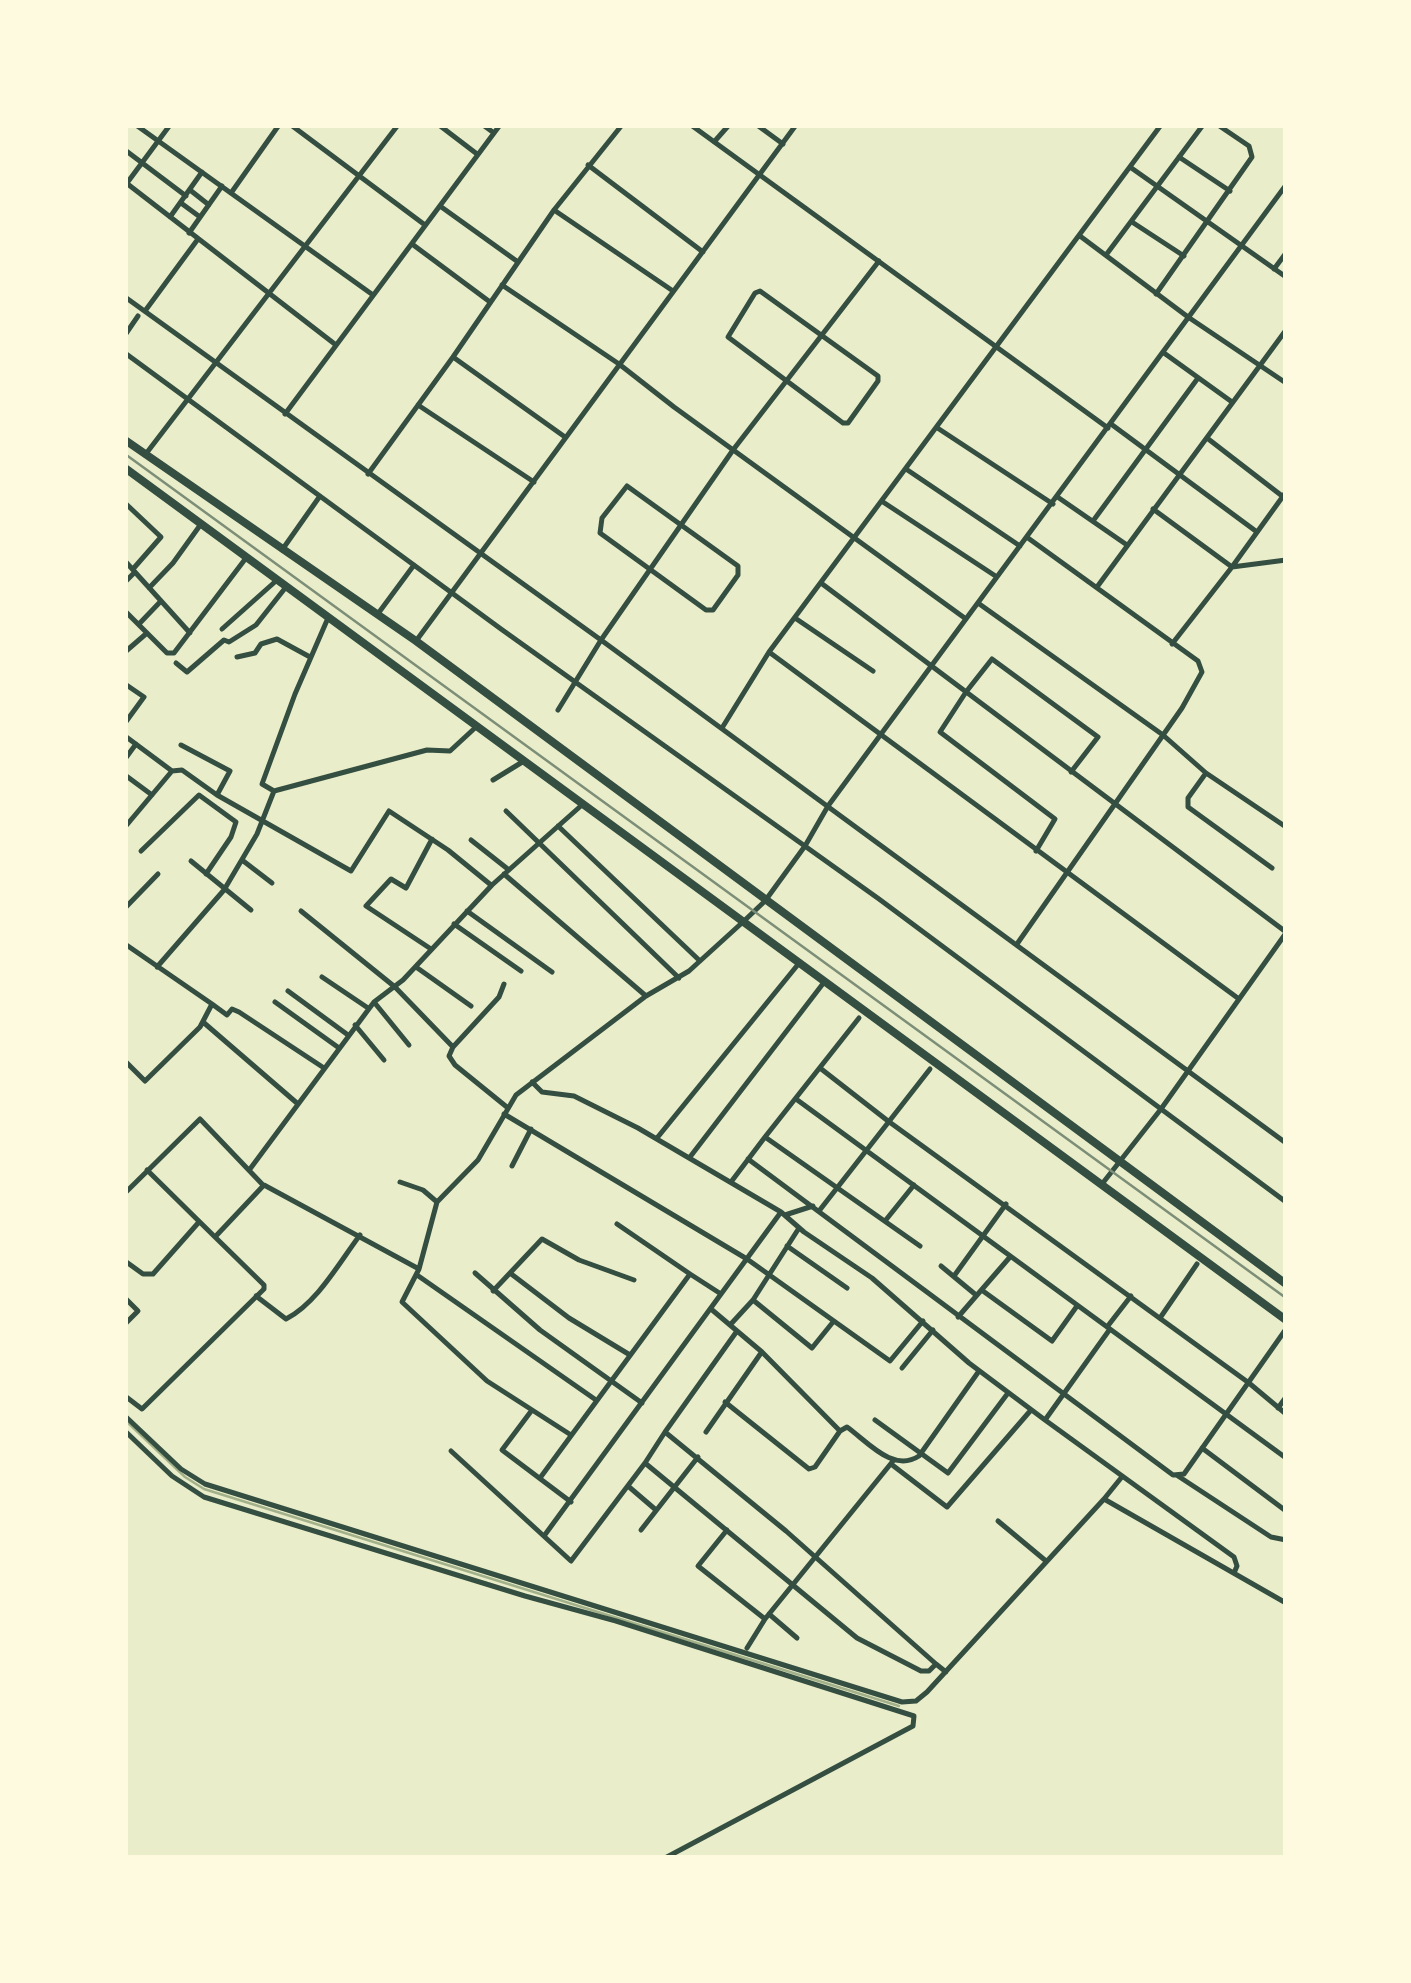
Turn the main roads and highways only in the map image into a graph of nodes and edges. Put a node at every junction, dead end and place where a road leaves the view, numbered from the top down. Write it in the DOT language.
graph roads {
  1 [pos="125,440"];
  2 [pos="125,468"];
  3 [pos="1286,1284"];
  4 [pos="1286,1320"];
  1 -- 3 [label="main road"];
  2 -- 4 [label="main road"];
}
